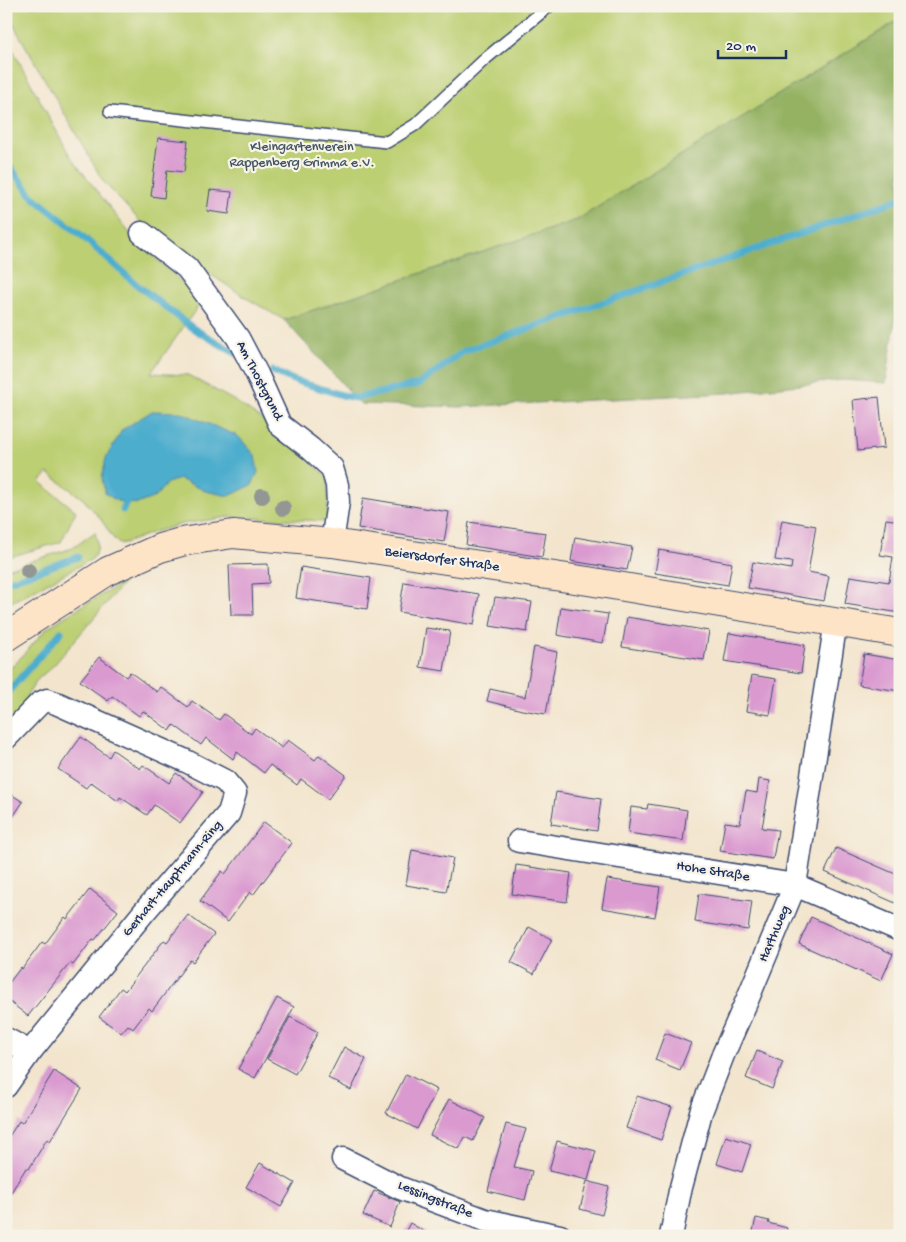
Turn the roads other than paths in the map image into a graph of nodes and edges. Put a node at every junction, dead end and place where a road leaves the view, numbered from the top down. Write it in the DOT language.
graph roads {
  1 [pos="549,6"];
  2 [pos="110,112"];
  3 [pos="142,233"];
  4 [pos="332,543"];
  5 [pos="836,621"];
  6 [pos="900,632"];
  7 [pos="6,637"];
  8 [pos="6,738"];
  9 [pos="519,841"];
  10 [pos="795,885"];
  11 [pos="900,930"];
  12 [pos="6,1039"];
  13 [pos="30,1052"];
  14 [pos="6,1086"];
  15 [pos="343,1159"];
  16 [pos="481,1228"];
  17 [pos="560,1236"];
  18 [pos="671,1236"];
  1 -- 2 [label="lane"];
  3 -- 4 [label="street, Am Thostgrund"];
  4 -- 5 [label="street, Beiersdorfer Straße"];
  4 -- 7 [label="street, Beiersdorfer Straße"];
  5 -- 6 [label="street, Beiersdorfer Straße"];
  5 -- 10 [label="street, Harthweg"];
  8 -- 13 [label="street, Gerhart-Hauptmann-Ring"];
  9 -- 10 [label="street, Hohe Straße"];
  10 -- 11 [label="street, Hohe Straße"];
  10 -- 18 [label="street, Harthweg"];
  12 -- 13 [label="street"];
  13 -- 14 [label="street, Gerhart-Hauptmann-Ring"];
  15 -- 16 [label="street, Lessingstraße"];
  16 -- 17 [label="street, Lessingstraße"];
}
